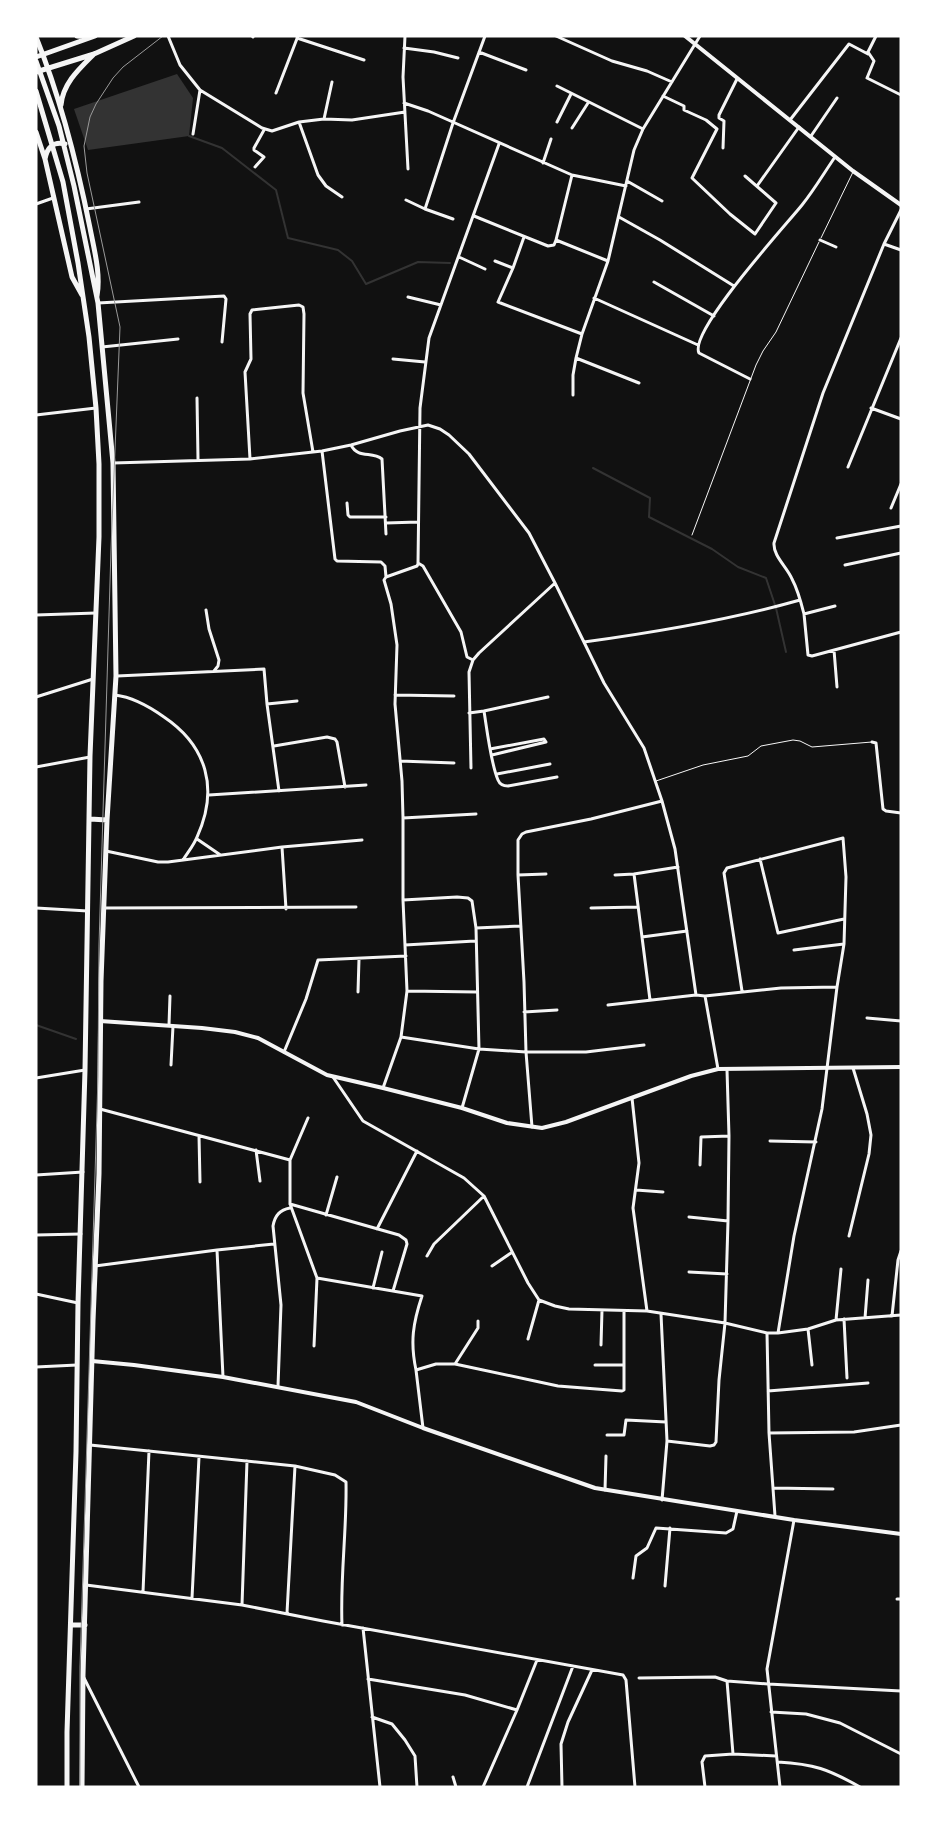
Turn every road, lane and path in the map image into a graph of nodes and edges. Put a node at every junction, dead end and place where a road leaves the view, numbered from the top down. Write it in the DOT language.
graph roads {
  1 [pos="77,36"];
  2 [pos="94,36"];
  3 [pos="134,36"];
  4 [pos="168,36"];
  5 [pos="405,36"];
  6 [pos="485,36"];
  7 [pos="556,36"];
  8 [pos="685,36"];
  9 [pos="700,36"];
  10 [pos="876,36"];
  11 [pos="36,37"];
  12 [pos="297,37"];
  13 [pos="696,45"];
  14 [pos="404,48"];
  15 [pos="479,52"];
  16 [pos="94,54"];
  17 [pos="868,54"];
  18 [pos="43,55"];
  19 [pos="36,57"];
  20 [pos="458,58"];
  21 [pos="364,60"];
  22 [pos="36,61"];
  23 [pos="48,68"];
  24 [pos="526,70"];
  25 [pos="36,72"];
  26 [pos="737,79"];
  27 [pos="332,82"];
  28 [pos="672,82"];
  29 [pos="557,86"];
  30 [pos="200,90"];
  31 [pos="36,91"];
  32 [pos="276,94"];
  33 [pos="571,94"];
  34 [pos="901,95"];
  35 [pos="663,96"];
  36 [pos="837,98"];
  37 [pos="404,103"];
  38 [pos="588,103"];
  39 [pos="61,106"];
  40 [pos="405,112"];
  41 [pos="324,119"];
  42 [pos="790,120"];
  43 [pos="299,122"];
  44 [pos="453,122"];
  45 [pos="557,122"];
  46 [pos="799,127"];
  47 [pos="572,128"];
  48 [pos="643,129"];
  49 [pos="264,130"];
  50 [pos="36,132"];
  51 [pos="193,134"];
  52 [pos="811,136"];
  53 [pos="551,139"];
  54 [pos="499,144"];
  55 [pos="723,148"];
  56 [pos="74,152"];
  57 [pos="835,157"];
  58 [pos="45,159"];
  59 [pos="543,163"];
  60 [pos="256,167"];
  61 [pos="408,169"];
  62 [pos="853,171"];
  63 [pos="572,175"];
  64 [pos="745,176"];
  65 [pos="626,183"];
  66 [pos="757,186"];
  67 [pos="342,197"];
  68 [pos="54,198"];
  69 [pos="406,200"];
  70 [pos="138,202"];
  71 [pos="662,202"];
  72 [pos="36,204"];
  73 [pos="901,204"];
  74 [pos="86,209"];
  75 [pos="425,209"];
  76 [pos="901,210"];
  77 [pos="474,216"];
  78 [pos="619,217"];
  79 [pos="453,219"];
  80 [pos="524,237"];
  81 [pos="556,240"];
  82 [pos="820,240"];
  83 [pos="884,244"];
  84 [pos="836,247"];
  85 [pos="901,250"];
  86 [pos="459,257"];
  87 [pos="495,261"];
  88 [pos="608,261"];
  89 [pos="514,268"];
  90 [pos="485,269"];
  91 [pos="654,282"];
  92 [pos="734,286"];
  93 [pos="84,297"];
  94 [pos="408,298"];
  95 [pos="594,298"];
  96 [pos="97,301"];
  97 [pos="441,304"];
  98 [pos="714,316"];
  99 [pos="582,334"];
  100 [pos="901,338"];
  101 [pos="178,339"];
  102 [pos="222,342"];
  103 [pos="698,345"];
  104 [pos="102,347"];
  105 [pos="576,358"];
  106 [pos="393,359"];
  107 [pos="425,362"];
  108 [pos="750,380"];
  109 [pos="639,383"];
  110 [pos="573,396"];
  111 [pos="197,398"];
  112 [pos="96,408"];
  113 [pos="872,408"];
  114 [pos="36,415"];
  115 [pos="901,419"];
  116 [pos="419,426"];
  117 [pos="351,445"];
  118 [pos="322,451"];
  119 [pos="313,452"];
  120 [pos="198,459"];
  121 [pos="250,459"];
  122 [pos="113,464"];
  123 [pos="848,467"];
  124 [pos="901,484"];
  125 [pos="347,503"];
  126 [pos="891,508"];
  127 [pos="386,517"];
  128 [pos="418,522"];
  129 [pos="386,523"];
  130 [pos="901,526"];
  131 [pos="386,534"];
  132 [pos="692,535"];
  133 [pos="837,538"];
  134 [pos="901,553"];
  135 [pos="418,563"];
  136 [pos="845,565"];
  137 [pos="386,577"];
  138 [pos="556,583"];
  139 [pos="800,600"];
  140 [pos="835,606"];
  141 [pos="206,610"];
  142 [pos="96,613"];
  143 [pos="804,614"];
  144 [pos="36,615"];
  145 [pos="901,632"];
  146 [pos="584,642"];
  147 [pos="834,650"];
  148 [pos="473,660"];
  149 [pos="214,672"];
  150 [pos="116,676"];
  151 [pos="94,679"];
  152 [pos="837,687"];
  153 [pos="115,695"];
  154 [pos="395,695"];
  155 [pos="454,696"];
  156 [pos="548,696"];
  157 [pos="36,697"];
  158 [pos="297,701"];
  159 [pos="267,704"];
  160 [pos="484,711"];
  161 [pos="469,713"];
  162 [pos="874,743"];
  163 [pos="274,746"];
  164 [pos="490,748"];
  165 [pos="492,755"];
  166 [pos="90,756"];
  167 [pos="400,761"];
  168 [pos="454,763"];
  169 [pos="550,764"];
  170 [pos="36,767"];
  171 [pos="471,768"];
  172 [pos="497,774"];
  173 [pos="557,777"];
  174 [pos="655,781"];
  175 [pos="366,785"];
  176 [pos="345,787"];
  177 [pos="279,791"];
  178 [pos="209,795"];
  179 [pos="662,803"];
  180 [pos="901,813"];
  181 [pos="476,814"];
  182 [pos="403,818"];
  183 [pos="90,819"];
  184 [pos="107,820"];
  185 [pos="197,839"];
  186 [pos="362,840"];
  187 [pos="282,847"];
  188 [pos="106,851"];
  189 [pos="220,854"];
  190 [pos="760,859"];
  191 [pos="182,860"];
  192 [pos="678,868"];
  193 [pos="546,874"];
  194 [pos="634,874"];
  195 [pos="518,875"];
  196 [pos="615,875"];
  197 [pos="403,900"];
  198 [pos="638,907"];
  199 [pos="36,908"];
  200 [pos="104,908"];
  201 [pos="286,908"];
  202 [pos="356,908"];
  203 [pos="591,908"];
  204 [pos="89,911"];
  205 [pos="844,919"];
  206 [pos="521,926"];
  207 [pos="476,928"];
  208 [pos="687,931"];
  209 [pos="642,937"];
  210 [pos="475,941"];
  211 [pos="844,944"];
  212 [pos="406,945"];
  213 [pos="794,950"];
  214 [pos="406,956"];
  215 [pos="359,959"];
  216 [pos="837,987"];
  217 [pos="407,991"];
  218 [pos="742,991"];
  219 [pos="358,992"];
  220 [pos="477,992"];
  221 [pos="696,995"];
  222 [pos="170,996"];
  223 [pos="705,996"];
  224 [pos="650,1000"];
  225 [pos="608,1005"];
  226 [pos="557,1010"];
  227 [pos="524,1012"];
  228 [pos="867,1018"];
  229 [pos="901,1021"];
  230 [pos="100,1022"];
  231 [pos="171,1026"];
  232 [pos="401,1037"];
  233 [pos="644,1045"];
  234 [pos="479,1049"];
  235 [pos="284,1052"];
  236 [pos="526,1052"];
  237 [pos="171,1065"];
  238 [pos="901,1067"];
  239 [pos="828,1068"];
  240 [pos="853,1068"];
  241 [pos="718,1069"];
  242 [pos="85,1070"];
  243 [pos="727,1070"];
  244 [pos="333,1077"];
  245 [pos="36,1078"];
  246 [pos="383,1088"];
  247 [pos="632,1098"];
  248 [pos="462,1108"];
  249 [pos="100,1109"];
  250 [pos="308,1118"];
  251 [pos="532,1127"];
  252 [pos="200,1136"];
  253 [pos="729,1136"];
  254 [pos="770,1141"];
  255 [pos="816,1142"];
  256 [pos="256,1150"];
  257 [pos="417,1151"];
  258 [pos="290,1160"];
  259 [pos="700,1165"];
  260 [pos="83,1172"];
  261 [pos="36,1175"];
  262 [pos="337,1177"];
  263 [pos="260,1181"];
  264 [pos="200,1182"];
  265 [pos="636,1190"];
  266 [pos="663,1192"];
  267 [pos="484,1196"];
  268 [pos="290,1206"];
  269 [pos="326,1215"];
  270 [pos="689,1217"];
  271 [pos="728,1220"];
  272 [pos="377,1229"];
  273 [pos="80,1234"];
  274 [pos="36,1235"];
  275 [pos="849,1236"];
  276 [pos="274,1244"];
  277 [pos="217,1250"];
  278 [pos="901,1251"];
  279 [pos="382,1252"];
  280 [pos="511,1253"];
  281 [pos="427,1256"];
  282 [pos="96,1266"];
  283 [pos="492,1266"];
  284 [pos="841,1269"];
  285 [pos="689,1272"];
  286 [pos="726,1274"];
  287 [pos="317,1278"];
  288 [pos="868,1280"];
  289 [pos="373,1288"];
  290 [pos="393,1291"];
  291 [pos="36,1294"];
  292 [pos="540,1300"];
  293 [pos="78,1303"];
  294 [pos="602,1310"];
  295 [pos="624,1311"];
  296 [pos="647,1311"];
  297 [pos="660,1314"];
  298 [pos="901,1315"];
  299 [pos="892,1316"];
  300 [pos="865,1318"];
  301 [pos="844,1319"];
  302 [pos="836,1320"];
  303 [pos="478,1321"];
  304 [pos="725,1323"];
  305 [pos="808,1328"];
  306 [pos="766,1333"];
  307 [pos="778,1333"];
  308 [pos="528,1339"];
  309 [pos="601,1345"];
  310 [pos="314,1346"];
  311 [pos="92,1361"];
  312 [pos="455,1364"];
  313 [pos="78,1365"];
  314 [pos="595,1365"];
  315 [pos="624,1365"];
  316 [pos="812,1365"];
  317 [pos="36,1368"];
  318 [pos="416,1370"];
  319 [pos="223,1377"];
  320 [pos="847,1378"];
  321 [pos="868,1383"];
  322 [pos="278,1386"];
  323 [pos="768,1391"];
  324 [pos="666,1422"];
  325 [pos="901,1426"];
  326 [pos="422,1428"];
  327 [pos="769,1433"];
  328 [pos="607,1435"];
  329 [pos="666,1441"];
  330 [pos="90,1445"];
  331 [pos="149,1451"];
  332 [pos="606,1456"];
  333 [pos="199,1457"];
  334 [pos="247,1461"];
  335 [pos="295,1466"];
  336 [pos="773,1488"];
  337 [pos="833,1489"];
  338 [pos="604,1490"];
  339 [pos="662,1500"];
  340 [pos="737,1511"];
  341 [pos="775,1516"];
  342 [pos="794,1520"];
  343 [pos="670,1528"];
  344 [pos="901,1534"];
  345 [pos="633,1578"];
  346 [pos="86,1585"];
  347 [pos="665,1586"];
  348 [pos="143,1592"];
  349 [pos="192,1598"];
  350 [pos="242,1605"];
  351 [pos="288,1613"];
  352 [pos="342,1624"];
  353 [pos="71,1625"];
  354 [pos="85,1625"];
  355 [pos="363,1628"];
  356 [pos="537,1660"];
  357 [pos="573,1666"];
  358 [pos="592,1670"];
  359 [pos="83,1675"];
  360 [pos="639,1678"];
  361 [pos="368,1679"];
  362 [pos="727,1681"];
  363 [pos="768,1684"];
  364 [pos="893,1691"];
  365 [pos="901,1691"];
  366 [pos="901,1696"];
  367 [pos="517,1710"];
  368 [pos="771,1712"];
  369 [pos="372,1717"];
  370 [pos="733,1754"];
  371 [pos="901,1754"];
  372 [pos="776,1756"];
  373 [pos="778,1762"];
  374 [pos="453,1777"];
  375 [pos="561,1786"];
  376 [pos="67,1787"];
  377 [pos="82,1787"];
  378 [pos="139,1787"];
  379 [pos="380,1787"];
  380 [pos="417,1787"];
  381 [pos="456,1787"];
  382 [pos="483,1787"];
  383 [pos="527,1787"];
  384 [pos="635,1787"];
  385 [pos="705,1787"];
  386 [pos="780,1787"];
  387 [pos="860,1787"];
  1 -- 2 [label="highway"];
  2 -- 18 [label="highway"];
  3 -- 16 [label="highway"];
  4 -- 30 [label="street"];
  5 -- 14 [label="street"];
  6 -- 15 [label="street"];
  7 -- 28 [label="street"];
  8 -- 13 [label="street"];
  9 -- 13 [label="street"];
  10 -- 17 [label="street"];
  11 -- 18 [label="highway"];
  12 -- 21 [label="street"];
  12 -- 32 [label="street"];
  13 -- 26 [label="street"];
  13 -- 28 [label="street"];
  14 -- 20 [label="street"];
  14 -- 37 [label="street"];
  15 -- 24 [label="street"];
  15 -- 44 [label="street"];
  16 -- 23 [label="highway"];
  16 -- 39 [label="highway"];
  17 -- 34 [label="street"];
  17 -- 42 [label="street"];
  18 -- 19 [label="highway"];
  18 -- 23 [label="highway"];
  22 -- 96 [label="highway"];
  23 -- 25 [label="highway"];
  23 -- 39 [label="highway"];
  26 -- 42 [label="street"];
  26 -- 55 [label="street"];
  27 -- 41 [label="street"];
  28 -- 35 [label="street"];
  29 -- 33 [label="street"];
  30 -- 49 [label="street"];
  30 -- 51 [label="street"];
  31 -- 93 [label="highway"];
  33 -- 38 [label="street"];
  33 -- 45 [label="street"];
  35 -- 48 [label="street"];
  35 -- 66 [label="street"];
  36 -- 52 [label="street"];
  37 -- 40 [label="street"];
  37 -- 44 [label="street"];
  38 -- 47 [label="street"];
  38 -- 48 [label="street"];
  39 -- 56 [label="highway"];
  40 -- 41 [label="street"];
  40 -- 61 [label="street"];
  41 -- 43 [label="street"];
  42 -- 46 [label="street"];
  43 -- 49 [label="street"];
  43 -- 67 [label="street"];
  44 -- 54 [label="street"];
  44 -- 75 [label="street"];
  46 -- 52 [label="street"];
  46 -- 66 [label="street"];
  48 -- 65 [label="street"];
  49 -- 60 [label="street"];
  50 -- 58 [label="highway"];
  52 -- 57 [label="street"];
  53 -- 59 [label="street"];
  54 -- 59 [label="street"];
  54 -- 77 [label="street"];
  56 -- 58 [label="highway"];
  56 -- 74 [label="highway"];
  57 -- 62 [label="street"];
  57 -- 92 [label="street"];
  58 -- 68 [label="highway"];
  59 -- 63 [label="street"];
  62 -- 73 [label="street"];
  62 -- 82 [label="lane"];
  63 -- 65 [label="street"];
  63 -- 81 [label="street"];
  64 -- 66 [label="street"];
  65 -- 71 [label="street"];
  65 -- 78 [label="street"];
  68 -- 72 [label="street"];
  68 -- 93 [label="highway"];
  69 -- 75 [label="street"];
  70 -- 74 [label="street"];
  74 -- 96 [label="highway"];
  75 -- 79 [label="street"];
  76 -- 83 [label="street"];
  77 -- 80 [label="street"];
  77 -- 86 [label="street"];
  78 -- 88 [label="street"];
  78 -- 92 [label="street"];
  80 -- 81 [label="street"];
  80 -- 89 [label="street"];
  81 -- 88 [label="street"];
  82 -- 84 [label="street"];
  82 -- 108 [label="lane"];
  83 -- 85 [label="street"];
  83 -- 139 [label="street"];
  86 -- 90 [label="street"];
  86 -- 97 [label="street"];
  87 -- 89 [label="street"];
  88 -- 95 [label="street"];
  89 -- 99 [label="street"];
  91 -- 98 [label="street"];
  92 -- 98 [label="street"];
  93 -- 112 [label="highway"];
  94 -- 97 [label="street"];
  95 -- 99 [label="street"];
  95 -- 103 [label="street"];
  96 -- 102 [label="street"];
  96 -- 104 [label="highway"];
  97 -- 107 [label="street"];
  98 -- 103 [label="street"];
  99 -- 105 [label="street"];
  100 -- 113 [label="street"];
  101 -- 104 [label="street"];
  103 -- 108 [label="street"];
  104 -- 122 [label="highway"];
  105 -- 109 [label="street"];
  105 -- 110 [label="street"];
  106 -- 107 [label="street"];
  107 -- 116 [label="street"];
  108 -- 132 [label="lane"];
  111 -- 120 [label="street"];
  112 -- 114 [label="street"];
  112 -- 142 [label="highway"];
  113 -- 115 [label="street"];
  113 -- 123 [label="street"];
  116 -- 117 [label="street"];
  116 -- 128 [label="street"];
  116 -- 138 [label="street"];
  117 -- 118 [label="street"];
  117 -- 127 [label="street"];
  118 -- 119 [label="street"];
  118 -- 137 [label="street"];
  119 -- 121 [label="street"];
  119 -- 121 [label="street"];
  120 -- 121 [label="street"];
  120 -- 122 [label="street"];
  122 -- 150 [label="highway"];
  124 -- 126 [label="street"];
  125 -- 127 [label="street"];
  127 -- 129 [label="street"];
  128 -- 129 [label="street"];
  128 -- 135 [label="street"];
  129 -- 131 [label="street"];
  130 -- 133 [label="street"];
  134 -- 136 [label="street"];
  135 -- 137 [label="street"];
  135 -- 148 [label="street"];
  137 -- 154 [label="street"];
  138 -- 146 [label="street"];
  138 -- 148 [label="street"];
  139 -- 143 [label="street"];
  139 -- 146 [label="street"];
  140 -- 143 [label="street"];
  141 -- 149 [label="street"];
  142 -- 144 [label="street"];
  142 -- 151 [label="highway"];
  143 -- 147 [label="street"];
  145 -- 147 [label="street"];
  146 -- 174 [label="street"];
  147 -- 152 [label="street"];
  148 -- 161 [label="street"];
  149 -- 150 [label="street"];
  149 -- 159 [label="street"];
  150 -- 153 [label="highway"];
  151 -- 157 [label="street"];
  151 -- 166 [label="highway"];
  153 -- 178 [label="street"];
  153 -- 184 [label="highway"];
  154 -- 155 [label="street"];
  154 -- 167 [label="street"];
  156 -- 160 [label="street"];
  158 -- 159 [label="street"];
  159 -- 163 [label="street"];
  160 -- 161 [label="street"];
  160 -- 164 [label="street"];
  161 -- 171 [label="street"];
  162 -- 174 [label="lane"];
  162 -- 180 [label="street"];
  163 -- 176 [label="street"];
  163 -- 177 [label="street"];
  164 -- 165 [label="street"];
  164 -- 165 [label="street"];
  165 -- 172 [label="street"];
  166 -- 170 [label="street"];
  166 -- 183 [label="highway"];
  167 -- 168 [label="street"];
  167 -- 182 [label="street"];
  169 -- 172 [label="street"];
  172 -- 173 [label="street"];
  174 -- 179 [label="street"];
  175 -- 176 [label="street"];
  176 -- 177 [label="street"];
  177 -- 178 [label="street"];
  178 -- 185 [label="street"];
  179 -- 192 [label="street"];
  179 -- 195 [label="street"];
  181 -- 182 [label="street"];
  182 -- 197 [label="street"];
  183 -- 184 [label="highway"];
  183 -- 204 [label="highway"];
  184 -- 188 [label="highway"];
  185 -- 189 [label="street"];
  185 -- 191 [label="street"];
  186 -- 187 [label="street"];
  187 -- 189 [label="street"];
  187 -- 201 [label="street"];
  188 -- 191 [label="street"];
  188 -- 200 [label="highway"];
  189 -- 191 [label="street"];
  190 -- 205 [label="street"];
  190 -- 205 [label="street"];
  190 -- 218 [label="street"];
  192 -- 194 [label="street"];
  192 -- 208 [label="street"];
  193 -- 195 [label="street"];
  194 -- 196 [label="street"];
  194 -- 198 [label="street"];
  195 -- 206 [label="street"];
  197 -- 207 [label="street"];
  197 -- 212 [label="street"];
  198 -- 203 [label="street"];
  198 -- 209 [label="street"];
  199 -- 204 [label="street"];
  200 -- 201 [label="street"];
  200 -- 230 [label="highway"];
  201 -- 202 [label="street"];
  204 -- 242 [label="highway"];
  205 -- 211 [label="street"];
  206 -- 207 [label="street"];
  206 -- 227 [label="street"];
  207 -- 210 [label="street"];
  208 -- 209 [label="street"];
  208 -- 221 [label="street"];
  209 -- 224 [label="street"];
  210 -- 212 [label="street"];
  210 -- 220 [label="street"];
  211 -- 213 [label="street"];
  211 -- 216 [label="street"];
  212 -- 214 [label="street"];
  214 -- 215 [label="street"];
  214 -- 217 [label="street"];
  215 -- 219 [label="street"];
  215 -- 235 [label="street"];
  216 -- 218 [label="street"];
  216 -- 239 [label="street"];
  217 -- 220 [label="street"];
  217 -- 232 [label="street"];
  218 -- 223 [label="street"];
  220 -- 234 [label="street"];
  221 -- 223 [label="street"];
  221 -- 224 [label="street"];
  222 -- 231 [label="street"];
  223 -- 241 [label="street"];
  224 -- 225 [label="street"];
  226 -- 227 [label="street"];
  227 -- 236 [label="street"];
  228 -- 229 [label="street"];
  230 -- 231 [label="street"];
  230 -- 249 [label="highway"];
  231 -- 235 [label="street"];
  231 -- 237 [label="street"];
  232 -- 234 [label="street"];
  232 -- 246 [label="street"];
  233 -- 236 [label="street"];
  234 -- 236 [label="street"];
  234 -- 248 [label="street"];
  235 -- 244 [label="street"];
  236 -- 251 [label="street"];
  238 -- 240 [label="street"];
  239 -- 240 [label="street"];
  239 -- 243 [label="street"];
  239 -- 255 [label="street"];
  240 -- 275 [label="street"];
  241 -- 243 [label="street"];
  241 -- 247 [label="street"];
  242 -- 245 [label="street"];
  242 -- 260 [label="highway"];
  243 -- 253 [label="street"];
  244 -- 246 [label="street"];
  244 -- 257 [label="street"];
  246 -- 248 [label="street"];
  247 -- 251 [label="street"];
  247 -- 265 [label="street"];
  248 -- 251 [label="street"];
  249 -- 252 [label="street"];
  249 -- 282 [label="highway"];
  250 -- 258 [label="street"];
  252 -- 256 [label="street"];
  252 -- 264 [label="street"];
  253 -- 259 [label="street"];
  253 -- 271 [label="street"];
  254 -- 255 [label="street"];
  255 -- 307 [label="street"];
  256 -- 258 [label="street"];
  256 -- 263 [label="street"];
  257 -- 267 [label="street"];
  257 -- 272 [label="street"];
  258 -- 268 [label="street"];
  260 -- 261 [label="street"];
  260 -- 273 [label="highway"];
  262 -- 269 [label="street"];
  265 -- 266 [label="street"];
  265 -- 296 [label="street"];
  267 -- 280 [label="street"];
  267 -- 281 [label="street"];
  268 -- 269 [label="street"];
  268 -- 276 [label="street"];
  268 -- 287 [label="street"];
  269 -- 272 [label="street"];
  270 -- 271 [label="street"];
  271 -- 286 [label="street"];
  272 -- 290 [label="street"];
  273 -- 274 [label="street"];
  273 -- 293 [label="highway"];
  276 -- 277 [label="street"];
  276 -- 322 [label="street"];
  277 -- 282 [label="street"];
  277 -- 319 [label="street"];
  278 -- 299 [label="street"];
  279 -- 289 [label="street"];
  280 -- 283 [label="street"];
  280 -- 292 [label="street"];
  282 -- 311 [label="highway"];
  284 -- 302 [label="street"];
  285 -- 286 [label="street"];
  286 -- 304 [label="street"];
  287 -- 289 [label="street"];
  287 -- 310 [label="street"];
  288 -- 300 [label="street"];
  289 -- 290 [label="street"];
  290 -- 318 [label="street"];
  291 -- 293 [label="street"];
  292 -- 294 [label="street"];
  292 -- 308 [label="street"];
  293 -- 313 [label="highway"];
  294 -- 295 [label="street"];
  294 -- 309 [label="street"];
  295 -- 296 [label="street"];
  295 -- 315 [label="street"];
  296 -- 297 [label="street"];
  297 -- 304 [label="street"];
  297 -- 324 [label="street"];
  298 -- 299 [label="street"];
  299 -- 300 [label="street"];
  300 -- 301 [label="street"];
  301 -- 302 [label="street"];
  301 -- 320 [label="street"];
  302 -- 305 [label="street"];
  303 -- 312 [label="street"];
  304 -- 306 [label="street"];
  304 -- 329 [label="street"];
  305 -- 307 [label="street"];
  305 -- 316 [label="street"];
  306 -- 307 [label="street"];
  306 -- 323 [label="street"];
  311 -- 319 [label="street"];
  311 -- 330 [label="highway"];
  312 -- 315 [label="street"];
  312 -- 318 [label="street"];
  313 -- 317 [label="street"];
  313 -- 353 [label="highway"];
  314 -- 315 [label="street"];
  318 -- 326 [label="street"];
  319 -- 322 [label="street"];
  321 -- 323 [label="street"];
  322 -- 326 [label="street"];
  323 -- 327 [label="street"];
  324 -- 328 [label="street"];
  324 -- 329 [label="street"];
  325 -- 327 [label="street"];
  326 -- 338 [label="street"];
  327 -- 336 [label="street"];
  329 -- 339 [label="street"];
  330 -- 331 [label="street"];
  330 -- 346 [label="highway"];
  331 -- 333 [label="street"];
  331 -- 348 [label="street"];
  332 -- 338 [label="street"];
  333 -- 334 [label="street"];
  333 -- 349 [label="street"];
  334 -- 335 [label="street"];
  334 -- 350 [label="street"];
  335 -- 351 [label="street"];
  335 -- 352 [label="street"];
  336 -- 337 [label="street"];
  336 -- 341 [label="street"];
  338 -- 339 [label="street"];
  339 -- 340 [label="street"];
  340 -- 341 [label="street"];
  340 -- 343 [label="street"];
  341 -- 342 [label="street"];
  342 -- 344 [label="street"];
  342 -- 363 [label="street"];
  343 -- 345 [label="street"];
  343 -- 347 [label="street"];
  346 -- 348 [label="street"];
  346 -- 354 [label="highway"];
  348 -- 349 [label="street"];
  349 -- 350 [label="street"];
  350 -- 351 [label="street"];
  351 -- 352 [label="street"];
  352 -- 355 [label="street"];
  353 -- 354 [label="highway"];
  353 -- 376 [label="highway"];
  354 -- 359 [label="highway"];
  355 -- 356 [label="street"];
  355 -- 361 [label="street"];
  356 -- 357 [label="street"];
  356 -- 367 [label="street"];
  357 -- 358 [label="street"];
  357 -- 383 [label="street"];
  358 -- 375 [label="street"];
  358 -- 384 [label="street"];
  359 -- 377 [label="highway"];
  359 -- 378 [label="street"];
  360 -- 362 [label="street"];
  361 -- 367 [label="street"];
  361 -- 369 [label="street"];
  362 -- 363 [label="street"];
  362 -- 370 [label="street"];
  363 -- 364 [label="street"];
  363 -- 368 [label="street"];
  364 -- 365 [label="street"];
  364 -- 366 [label="street"];
  367 -- 382 [label="street"];
  368 -- 371 [label="street"];
  368 -- 372 [label="street"];
  369 -- 379 [label="street"];
  369 -- 380 [label="street"];
  370 -- 372 [label="street"];
  370 -- 385 [label="street"];
  372 -- 373 [label="street"];
  373 -- 386 [label="street"];
  373 -- 387 [label="street"];
  374 -- 381 [label="street"];
}
